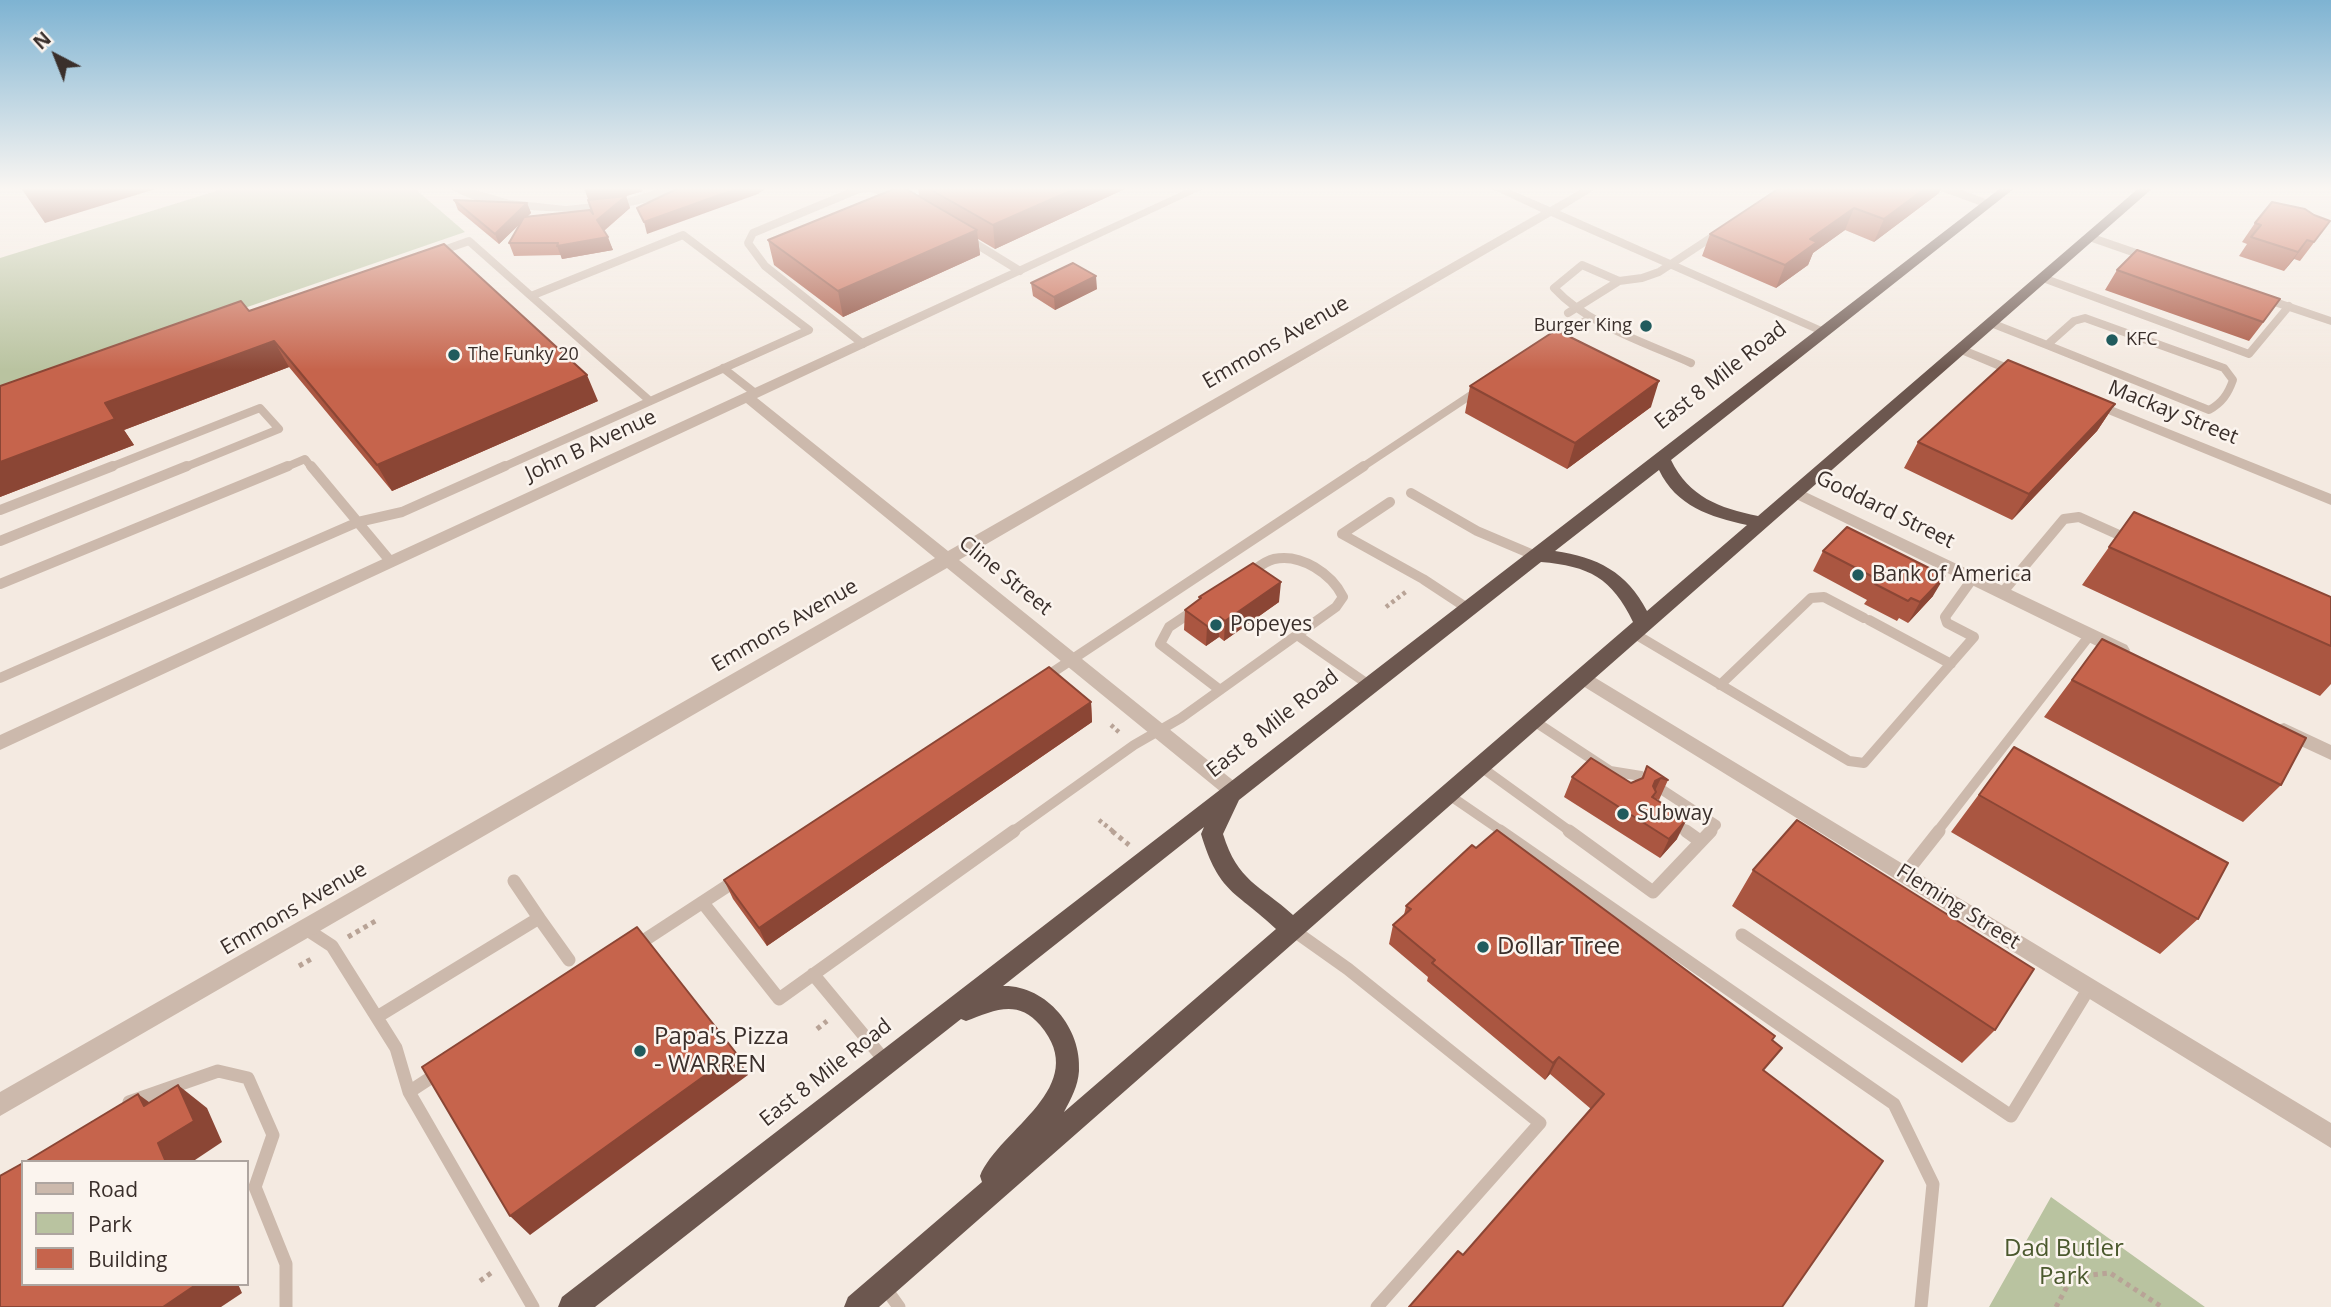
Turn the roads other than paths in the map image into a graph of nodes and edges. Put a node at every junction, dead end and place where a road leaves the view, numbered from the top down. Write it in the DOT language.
graph roads {
  1 [pos="450,248"];
  2 [pos="478,248"];
  3 [pos="653,248"];
  4 [pos="699,248"];
  5 [pos="752,248"];
  6 [pos="981,248"];
  7 [pos="1069,248"];
  8 [pos="1487,248"];
  9 [pos="1634,248"];
  10 [pos="1695,248"];
  11 [pos="1931,248"];
  12 [pos="2077,248"];
  13 [pos="2121,248"];
  14 [pos="430,255"];
  15 [pos="1670,264"];
  16 [pos="2166,264"];
  17 [pos="1020,271"];
  18 [pos="2043,278"];
  19 [pos="1619,281"];
  20 [pos="2240,289"];
  21 [pos="531,296"];
  22 [pos="2289,306"];
  23 [pos="1577,308"];
  24 [pos="1568,313"];
  25 [pos="1585,321"];
  26 [pos="2331,321"];
  27 [pos="1991,323"];
  28 [pos="1824,331"];
  29 [pos="863,344"];
  30 [pos="1547,345"];
  31 [pos="2046,346"];
  32 [pos="1961,349"];
  33 [pos="1691,363"];
  34 [pos="723,368"];
  35 [pos="2041,382"];
  36 [pos="1489,383"];
  37 [pos="751,395"];
  38 [pos="2079,397"];
  39 [pos="650,401"];
  40 [pos="1661,459"];
  41 [pos="1411,493"];
  42 [pos="1797,493"];
  43 [pos="2331,500"];
  44 [pos="1390,502"];
  45 [pos="0,510"];
  46 [pos="358,522"];
  47 [pos="1761,522"];
  48 [pos="0,541"];
  49 [pos="2142,544"];
  50 [pos="1536,556"];
  51 [pos="947,559"];
  52 [pos="391,562"];
  53 [pos="1241,578"];
  54 [pos="1973,579"];
  55 [pos="0,584"];
  56 [pos="2002,593"];
  57 [pos="1210,599"];
  58 [pos="1467,608"];
  59 [pos="1639,629"];
  60 [pos="1297,635"];
  61 [pos="2090,635"];
  62 [pos="2138,659"];
  63 [pos="1072,660"];
  64 [pos="1951,664"];
  65 [pos="0,678"];
  66 [pos="1584,678"];
  67 [pos="1369,685"];
  68 [pos="1720,685"];
  69 [pos="1028,688"];
  70 [pos="1220,690"];
  71 [pos="1534,721"];
  72 [pos="2271,724"];
  73 [pos="1158,729"];
  74 [pos="0,743"];
  75 [pos="2331,753"];
  76 [pos="1481,767"];
  77 [pos="1610,771"];
  78 [pos="1623,785"];
  79 [pos="1233,791"];
  80 [pos="1449,795"];
  81 [pos="1662,813"];
  82 [pos="1700,841"];
  83 [pos="746,874"];
  84 [pos="1905,874"];
  85 [pos="514,881"];
  86 [pos="702,903"];
  87 [pos="539,918"];
  88 [pos="306,929"];
  89 [pos="1293,930"];
  90 [pos="1742,935"];
  91 [pos="623,954"];
  92 [pos="569,960"];
  93 [pos="814,974"];
  94 [pos="2089,988"];
  95 [pos="377,1017"];
  96 [pos="886,1062"];
  97 [pos="454,1063"];
  98 [pos="409,1092"];
  99 [pos="0,1105"];
  100 [pos="111,1111"];
  101 [pos="2331,1136"];
  102 [pos="895,1288"];
  103 [pos="286,1307"];
  104 [pos="533,1307"];
  105 [pos="572,1307"];
  106 [pos="858,1307"];
  107 [pos="1377,1307"];
  108 [pos="1921,1307"];
  1 -- 14 [label="lane"];
  2 -- 21 [label="lane"];
  3 -- 21 [label="lane"];
  4 -- 34 [label="lane"];
  5 -- 29 [label="lane"];
  6 -- 17 [label="lane"];
  7 -- 17 [label="street, John B Avenue"];
  8 -- 51 [label="street, Emmons Avenue"];
  9 -- 15 [label="street"];
  10 -- 15 [label="lane"];
  11 -- 28 [label="highway, East 8 Mile Road"];
  12 -- 18 [label="highway"];
  13 -- 16 [label="street"];
  15 -- 19 [label="lane"];
  15 -- 28 [label="street"];
  17 -- 29 [label="street, John B Avenue"];
  18 -- 22 [label="lane"];
  18 -- 27 [label="highway"];
  19 -- 23 [label="lane"];
  19 -- 23 [label="lane"];
  20 -- 22 [label="street"];
  21 -- 39 [label="lane"];
  22 -- 26 [label="street"];
  23 -- 24 [label="lane"];
  23 -- 33 [label="lane"];
  25 -- 30 [label="lane"];
  27 -- 31 [label="lane"];
  27 -- 32 [label="highway"];
  28 -- 40 [label="highway, East 8 Mile Road"];
  29 -- 37 [label="street, John B Avenue"];
  31 -- 31 [label="lane"];
  32 -- 35 [label="street"];
  32 -- 42 [label="highway"];
  34 -- 37 [label="lane"];
  34 -- 39 [label="lane"];
  36 -- 63 [label="lane"];
  37 -- 51 [label="street, Cline Street"];
  37 -- 52 [label="street, John B Avenue"];
  38 -- 43 [label="street, Mackay Street"];
  39 -- 46 [label="lane"];
  40 -- 47 [label="highway"];
  40 -- 50 [label="highway, East 8 Mile Road"];
  41 -- 50 [label="lane"];
  42 -- 47 [label="highway"];
  42 -- 54 [label="street, Goddard Street"];
  44 -- 58 [label="lane"];
  45 -- 48 [label="lane"];
  46 -- 52 [label="lane"];
  46 -- 55 [label="lane"];
  46 -- 65 [label="lane"];
  47 -- 59 [label="highway"];
  49 -- 56 [label="lane"];
  50 -- 58 [label="highway, East 8 Mile Road"];
  50 -- 59 [label="highway"];
  51 -- 63 [label="street, Cline Street"];
  51 -- 88 [label="street, Emmons Avenue"];
  52 -- 74 [label="street, John B Avenue"];
  53 -- 60 [label="lane"];
  54 -- 56 [label="street, Goddard Street"];
  54 -- 64 [label="lane"];
  56 -- 61 [label="street, Goddard Street"];
  57 -- 70 [label="lane"];
  58 -- 67 [label="highway, East 8 Mile Road"];
  59 -- 66 [label="highway"];
  59 -- 68 [label="lane"];
  60 -- 67 [label="lane"];
  60 -- 70 [label="lane"];
  61 -- 62 [label="street, Goddard Street"];
  61 -- 84 [label="lane"];
  63 -- 69 [label="lane"];
  63 -- 73 [label="street, Cline Street"];
  64 -- 68 [label="lane"];
  64 -- 68 [label="lane"];
  66 -- 71 [label="highway"];
  66 -- 84 [label="street, Fleming Street"];
  67 -- 79 [label="highway, East 8 Mile Road"];
  70 -- 73 [label="lane"];
  71 -- 76 [label="highway"];
  71 -- 77 [label="lane"];
  72 -- 75 [label="street"];
  73 -- 79 [label="street, Cline Street"];
  73 -- 93 [label="lane"];
  76 -- 80 [label="highway"];
  76 -- 82 [label="lane"];
  77 -- 78 [label="lane"];
  77 -- 82 [label="lane"];
  79 -- 89 [label="highway"];
  79 -- 96 [label="highway, East 8 Mile Road"];
  80 -- 89 [label="highway"];
  80 -- 108 [label="lane"];
  81 -- 82 [label="lane"];
  83 -- 86 [label="lane"];
  84 -- 94 [label="street, Fleming Street"];
  85 -- 87 [label="lane"];
  86 -- 91 [label="lane"];
  86 -- 93 [label="lane"];
  87 -- 92 [label="lane"];
  87 -- 95 [label="lane"];
  88 -- 95 [label="lane"];
  88 -- 99 [label="street, Emmons Avenue"];
  89 -- 102 [label="highway"];
  89 -- 107 [label="lane"];
  90 -- 94 [label="lane"];
  93 -- 96 [label="lane"];
  94 -- 101 [label="street, Fleming Street"];
  95 -- 98 [label="lane"];
  96 -- 102 [label="highway"];
  96 -- 105 [label="highway, East 8 Mile Road"];
  97 -- 98 [label="lane"];
  98 -- 104 [label="lane"];
  100 -- 103 [label="lane"];
  102 -- 106 [label="highway"];
}
